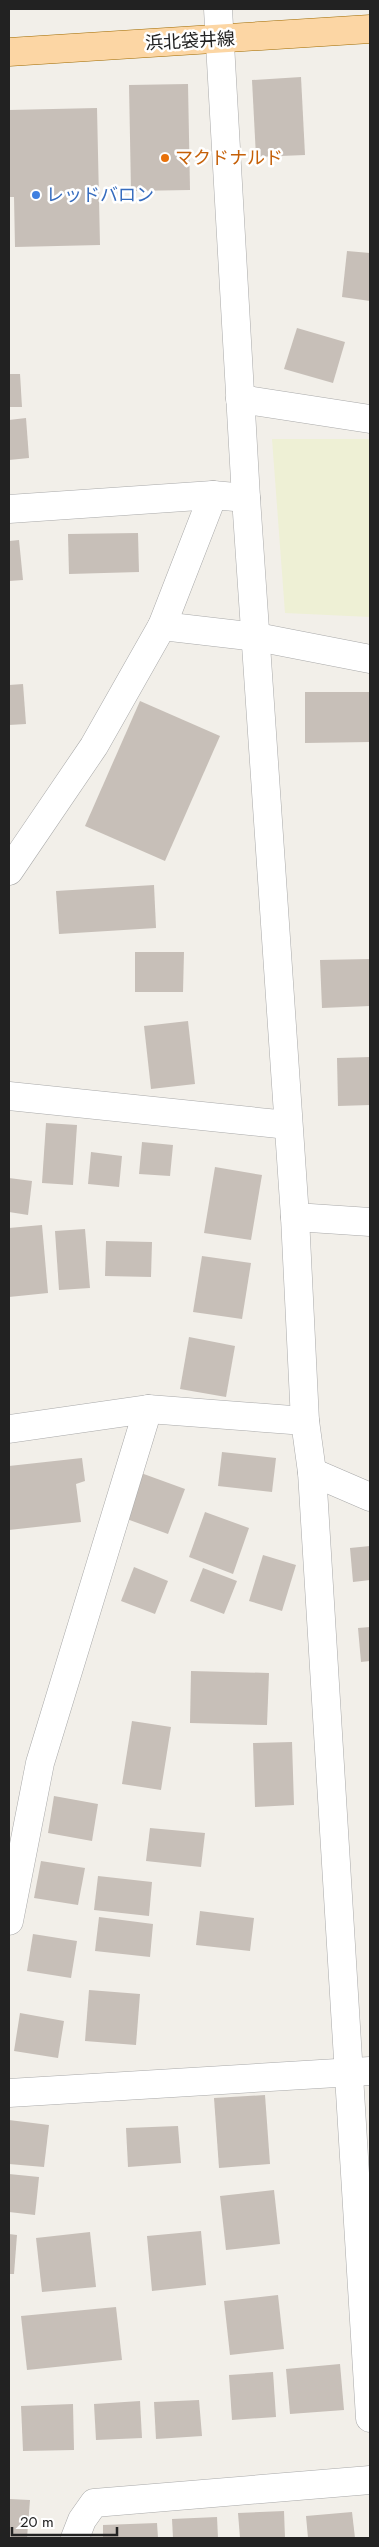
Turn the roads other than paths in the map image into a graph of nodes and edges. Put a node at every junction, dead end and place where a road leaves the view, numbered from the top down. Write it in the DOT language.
graph roads {
  1 [pos="218,9"];
  2 [pos="370,29"];
  3 [pos="222,40"];
  4 [pos="9,52"];
  5 [pos="240,399"];
  6 [pos="370,419"];
  7 [pos="213,495"];
  8 [pos="246,498"];
  9 [pos="9,509"];
  10 [pos="162,626"];
  11 [pos="261,638"];
  12 [pos="370,659"];
  13 [pos="20,833"];
  14 [pos="9,871"];
  15 [pos="9,1096"];
  16 [pos="288,1125"];
  17 [pos="295,1217"];
  18 [pos="370,1222"];
  19 [pos="148,1409"];
  20 [pos="305,1421"];
  21 [pos="9,1429"];
  22 [pos="312,1472"];
  23 [pos="370,1497"];
  24 [pos="9,1921"];
  25 [pos="360,2071"];
  26 [pos="9,2093"];
  27 [pos="370,2418"];
  28 [pos="370,2480"];
  29 [pos="75,2538"];
  1 -- 3 [label="street"];
  2 -- 3 [label="main road, 浜北袋井線"];
  3 -- 4 [label="main road, 浜北袋井線"];
  3 -- 5 [label="street"];
  5 -- 6 [label="street"];
  5 -- 8 [label="street"];
  7 -- 8 [label="street"];
  7 -- 9 [label="street"];
  7 -- 10 [label="street"];
  8 -- 11 [label="street"];
  10 -- 11 [label="street"];
  10 -- 13 [label="street"];
  11 -- 12 [label="street"];
  11 -- 16 [label="street"];
  13 -- 14 [label="street"];
  15 -- 16 [label="street"];
  16 -- 17 [label="street"];
  17 -- 18 [label="street"];
  17 -- 20 [label="street"];
  19 -- 20 [label="street"];
  19 -- 21 [label="street"];
  19 -- 24 [label="street"];
  20 -- 22 [label="street"];
  22 -- 23 [label="street"];
  22 -- 25 [label="street"];
  25 -- 26 [label="street"];
  25 -- 27 [label="street"];
  28 -- 29 [label="street"];
}
